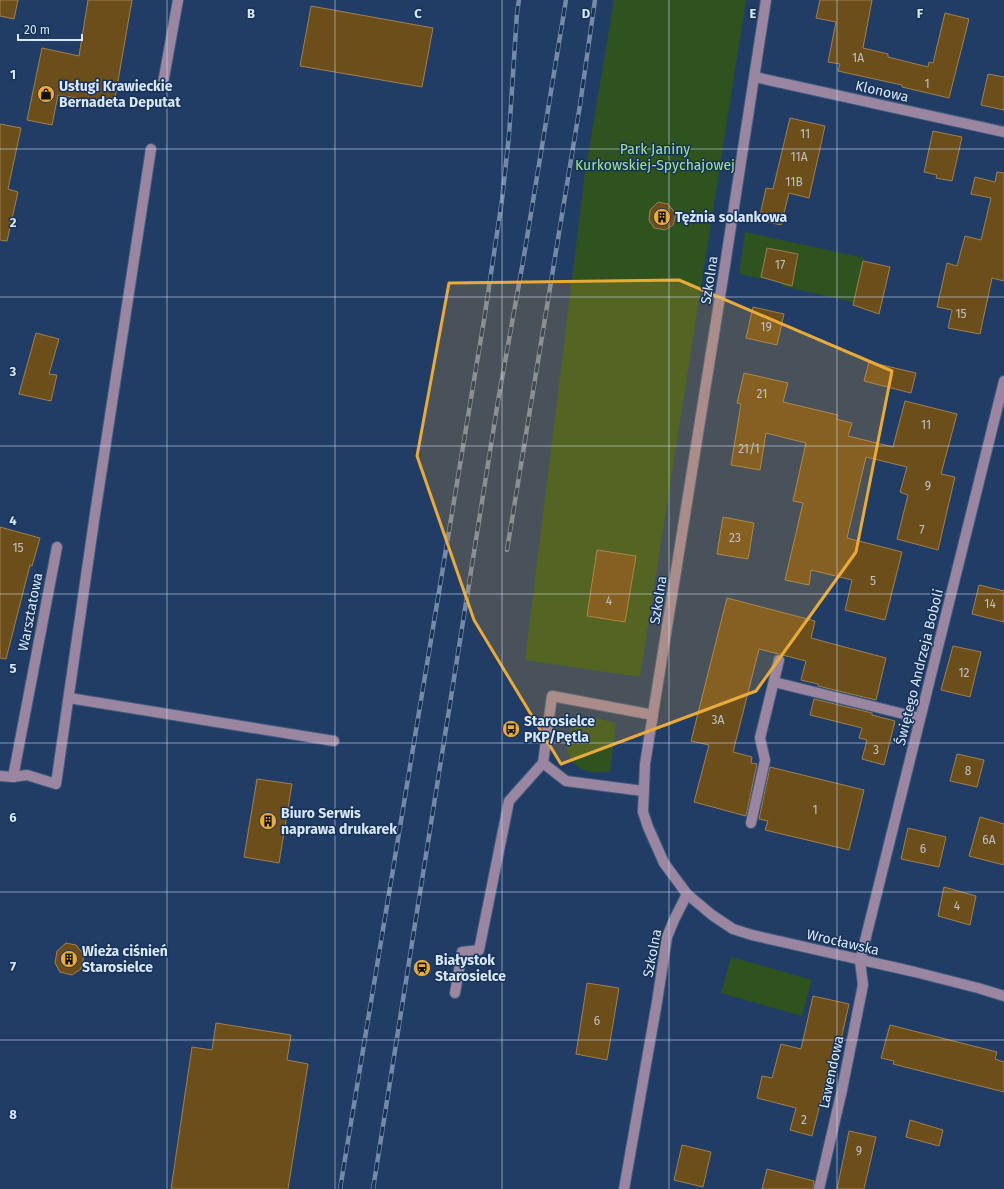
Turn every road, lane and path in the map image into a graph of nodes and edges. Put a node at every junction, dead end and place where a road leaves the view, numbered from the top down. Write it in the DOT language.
graph roads {
  1 [pos="178,0"];
  2 [pos="766,0"];
  3 [pos="755,77"];
  4 [pos="163,83"];
  5 [pos="1004,132"];
  6 [pos="151,149"];
  7 [pos="1004,381"];
  8 [pos="57,547"];
  9 [pos="779,660"];
  10 [pos="774,682"];
  11 [pos="69,698"];
  12 [pos="654,715"];
  13 [pos="920,718"];
  14 [pos="334,741"];
  15 [pos="543,762"];
  16 [pos="0,776"];
  17 [pos="13,777"];
  18 [pos="643,791"];
  19 [pos="751,823"];
  20 [pos="687,894"];
  21 [pos="860,961"];
  22 [pos="455,992"];
  23 [pos="1004,996"];
  24 [pos="624,1189"];
  25 [pos="819,1189"];
  1 -- 4 [label="street"];
  2 -- 3 [label="street, Szkolna"];
  3 -- 5 [label="street, Klonowa"];
  3 -- 12 [label="street, Szkolna"];
  6 -- 11 [label="street"];
  7 -- 13 [label="street, Świętego Andrzeja Boboli"];
  8 -- 17 [label="street, Warsztatowa"];
  9 -- 10 [label="street"];
  10 -- 13 [label="street"];
  10 -- 19 [label="street"];
  11 -- 14 [label="street"];
  11 -- 17 [label="street"];
  12 -- 15 [label="street"];
  12 -- 18 [label="street, Szkolna"];
  13 -- 21 [label="street, Świętego Andrzeja Boboli"];
  15 -- 18 [label="street"];
  15 -- 22 [label="street"];
  16 -- 17 [label="street"];
  18 -- 20 [label="street, Szkolna"];
  20 -- 21 [label="street, Wrocławska"];
  20 -- 24 [label="street, Szkolna"];
  21 -- 23 [label="street, Wrocławska"];
  21 -- 25 [label="street, Lawendowa"];
}
